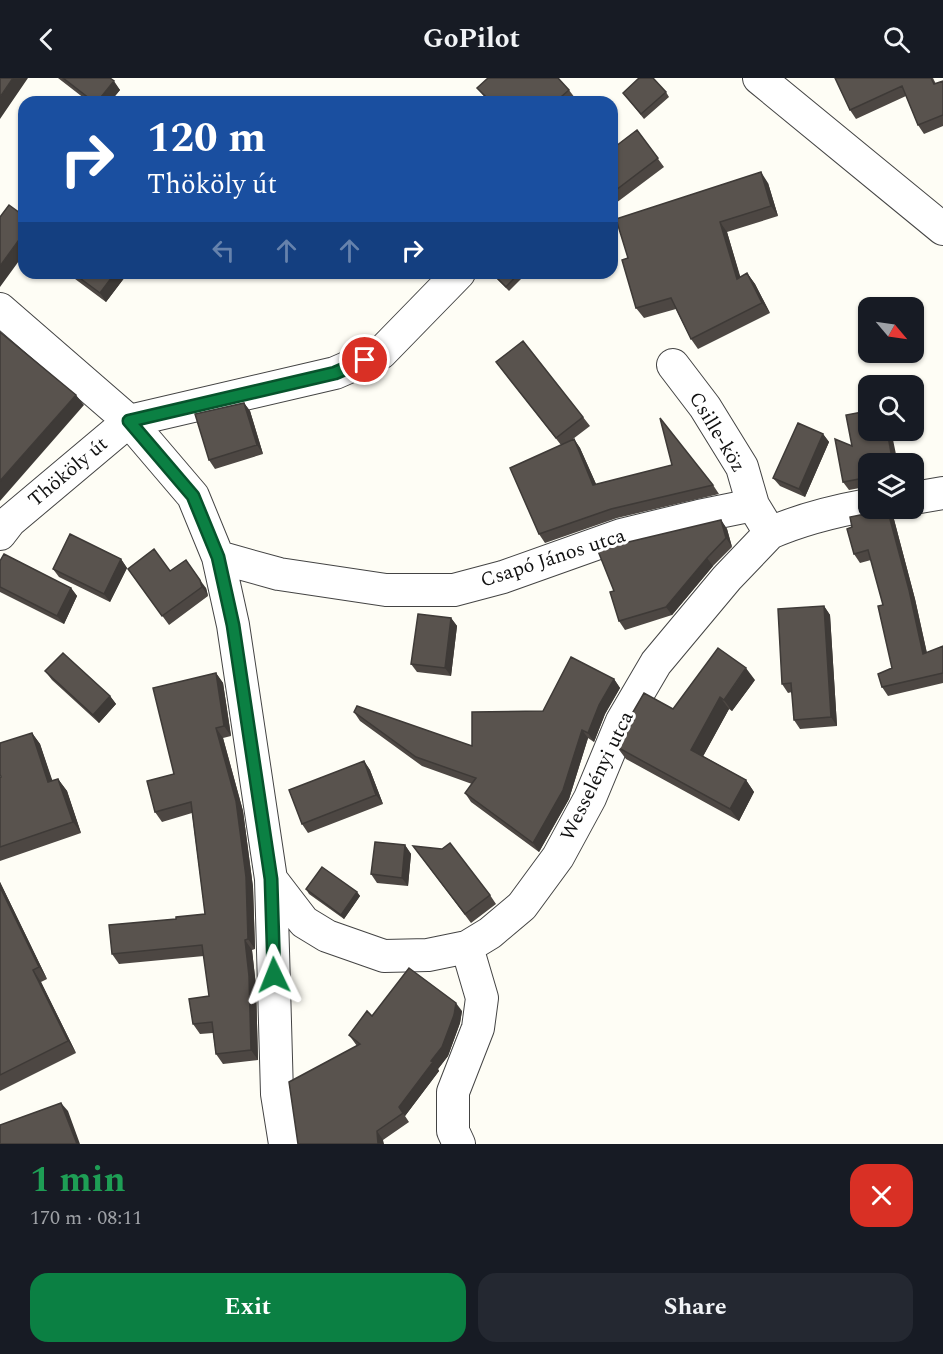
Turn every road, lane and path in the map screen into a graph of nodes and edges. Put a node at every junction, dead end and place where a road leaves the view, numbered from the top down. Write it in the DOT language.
graph roads {
  1 [pos="759,78"];
  2 [pos="943,229"];
  3 [pos="453,279"];
  4 [pos="0,309"];
  5 [pos="673,365"];
  6 [pos="129,421"];
  7 [pos="943,493"];
  8 [pos="924,496"];
  9 [pos="753,505"];
  10 [pos="858,507"];
  11 [pos="770,533"];
  12 [pos="0,534"];
  13 [pos="218,557"];
  14 [pos="271,879"];
  15 [pos="467,947"];
  16 [pos="285,1144"];
  17 [pos="459,1144"];
  1 -- 2 [label="street"];
  3 -- 6 [label="street, Thököly út"];
  4 -- 6 [label="street"];
  5 -- 9 [label="street, Csille-köz"];
  6 -- 12 [label="street, Thököly út"];
  6 -- 13 [label="street"];
  7 -- 8 [label="street"];
  9 -- 11 [label="street"];
  9 -- 13 [label="street, Csapó János utca"];
  10 -- 11 [label="street"];
  11 -- 15 [label="street, Wesselényi utca"];
  13 -- 14 [label="street"];
  14 -- 15 [label="street, Wesselényi utca"];
  14 -- 16 [label="street"];
  15 -- 17 [label="street"];
}
